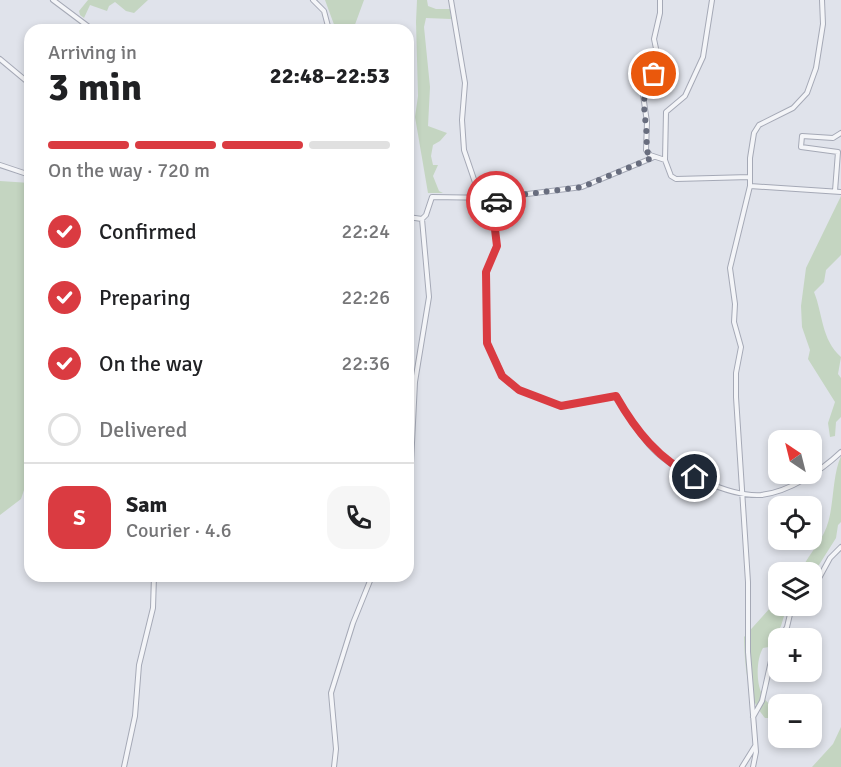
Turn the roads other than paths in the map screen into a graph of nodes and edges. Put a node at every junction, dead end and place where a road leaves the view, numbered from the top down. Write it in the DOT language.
graph roads {
  1 [pos="53,0"];
  2 [pos="313,0"];
  3 [pos="451,0"];
  4 [pos="660,0"];
  5 [pos="712,0"];
  6 [pos="822,0"];
  7 [pos="85,24"];
  8 [pos="327,24"];
  9 [pos="0,59"];
  10 [pos="24,79"];
  11 [pos="841,133"];
  12 [pos="652,158"];
  13 [pos="665,160"];
  14 [pos="0,165"];
  15 [pos="24,173"];
  16 [pos="750,177"];
  17 [pos="750,186"];
  18 [pos="838,191"];
  19 [pos="480,197"];
  20 [pos="496,198"];
  21 [pos="414,218"];
  22 [pos="422,219"];
  23 [pos="414,402"];
  24 [pos="841,452"];
  25 [pos="744,492"];
  26 [pos="841,547"];
  27 [pos="822,573"];
  28 [pos="154,582"];
  29 [pos="370,582"];
  30 [pos="790,616"];
  31 [pos="753,717"];
  32 [pos="754,746"];
  33 [pos="124,767"];
  34 [pos="334,767"];
  35 [pos="742,767"];
  36 [pos="753,767"];
  1 -- 7 [label="street"];
  2 -- 8 [label="street"];
  3 -- 19 [label="street"];
  4 -- 12 [label="street"];
  5 -- 13 [label="street"];
  6 -- 16 [label="street"];
  9 -- 10 [label="street"];
  11 -- 18 [label="street"];
  12 -- 13 [label="street"];
  12 -- 20 [label="street"];
  13 -- 16 [label="street"];
  14 -- 15 [label="street"];
  16 -- 17 [label="street"];
  17 -- 18 [label="street"];
  17 -- 25 [label="street"];
  19 -- 20 [label="street"];
  19 -- 22 [label="street"];
  20 -- 25 [label="street"];
  21 -- 22 [label="street"];
  22 -- 23 [label="street"];
  24 -- 25 [label="street"];
  25 -- 31 [label="street"];
  26 -- 27 [label="street"];
  28 -- 33 [label="street"];
  29 -- 34 [label="street"];
  30 -- 31 [label="street"];
  31 -- 32 [label="street"];
  32 -- 35 [label="street"];
  32 -- 36 [label="street"];
}
